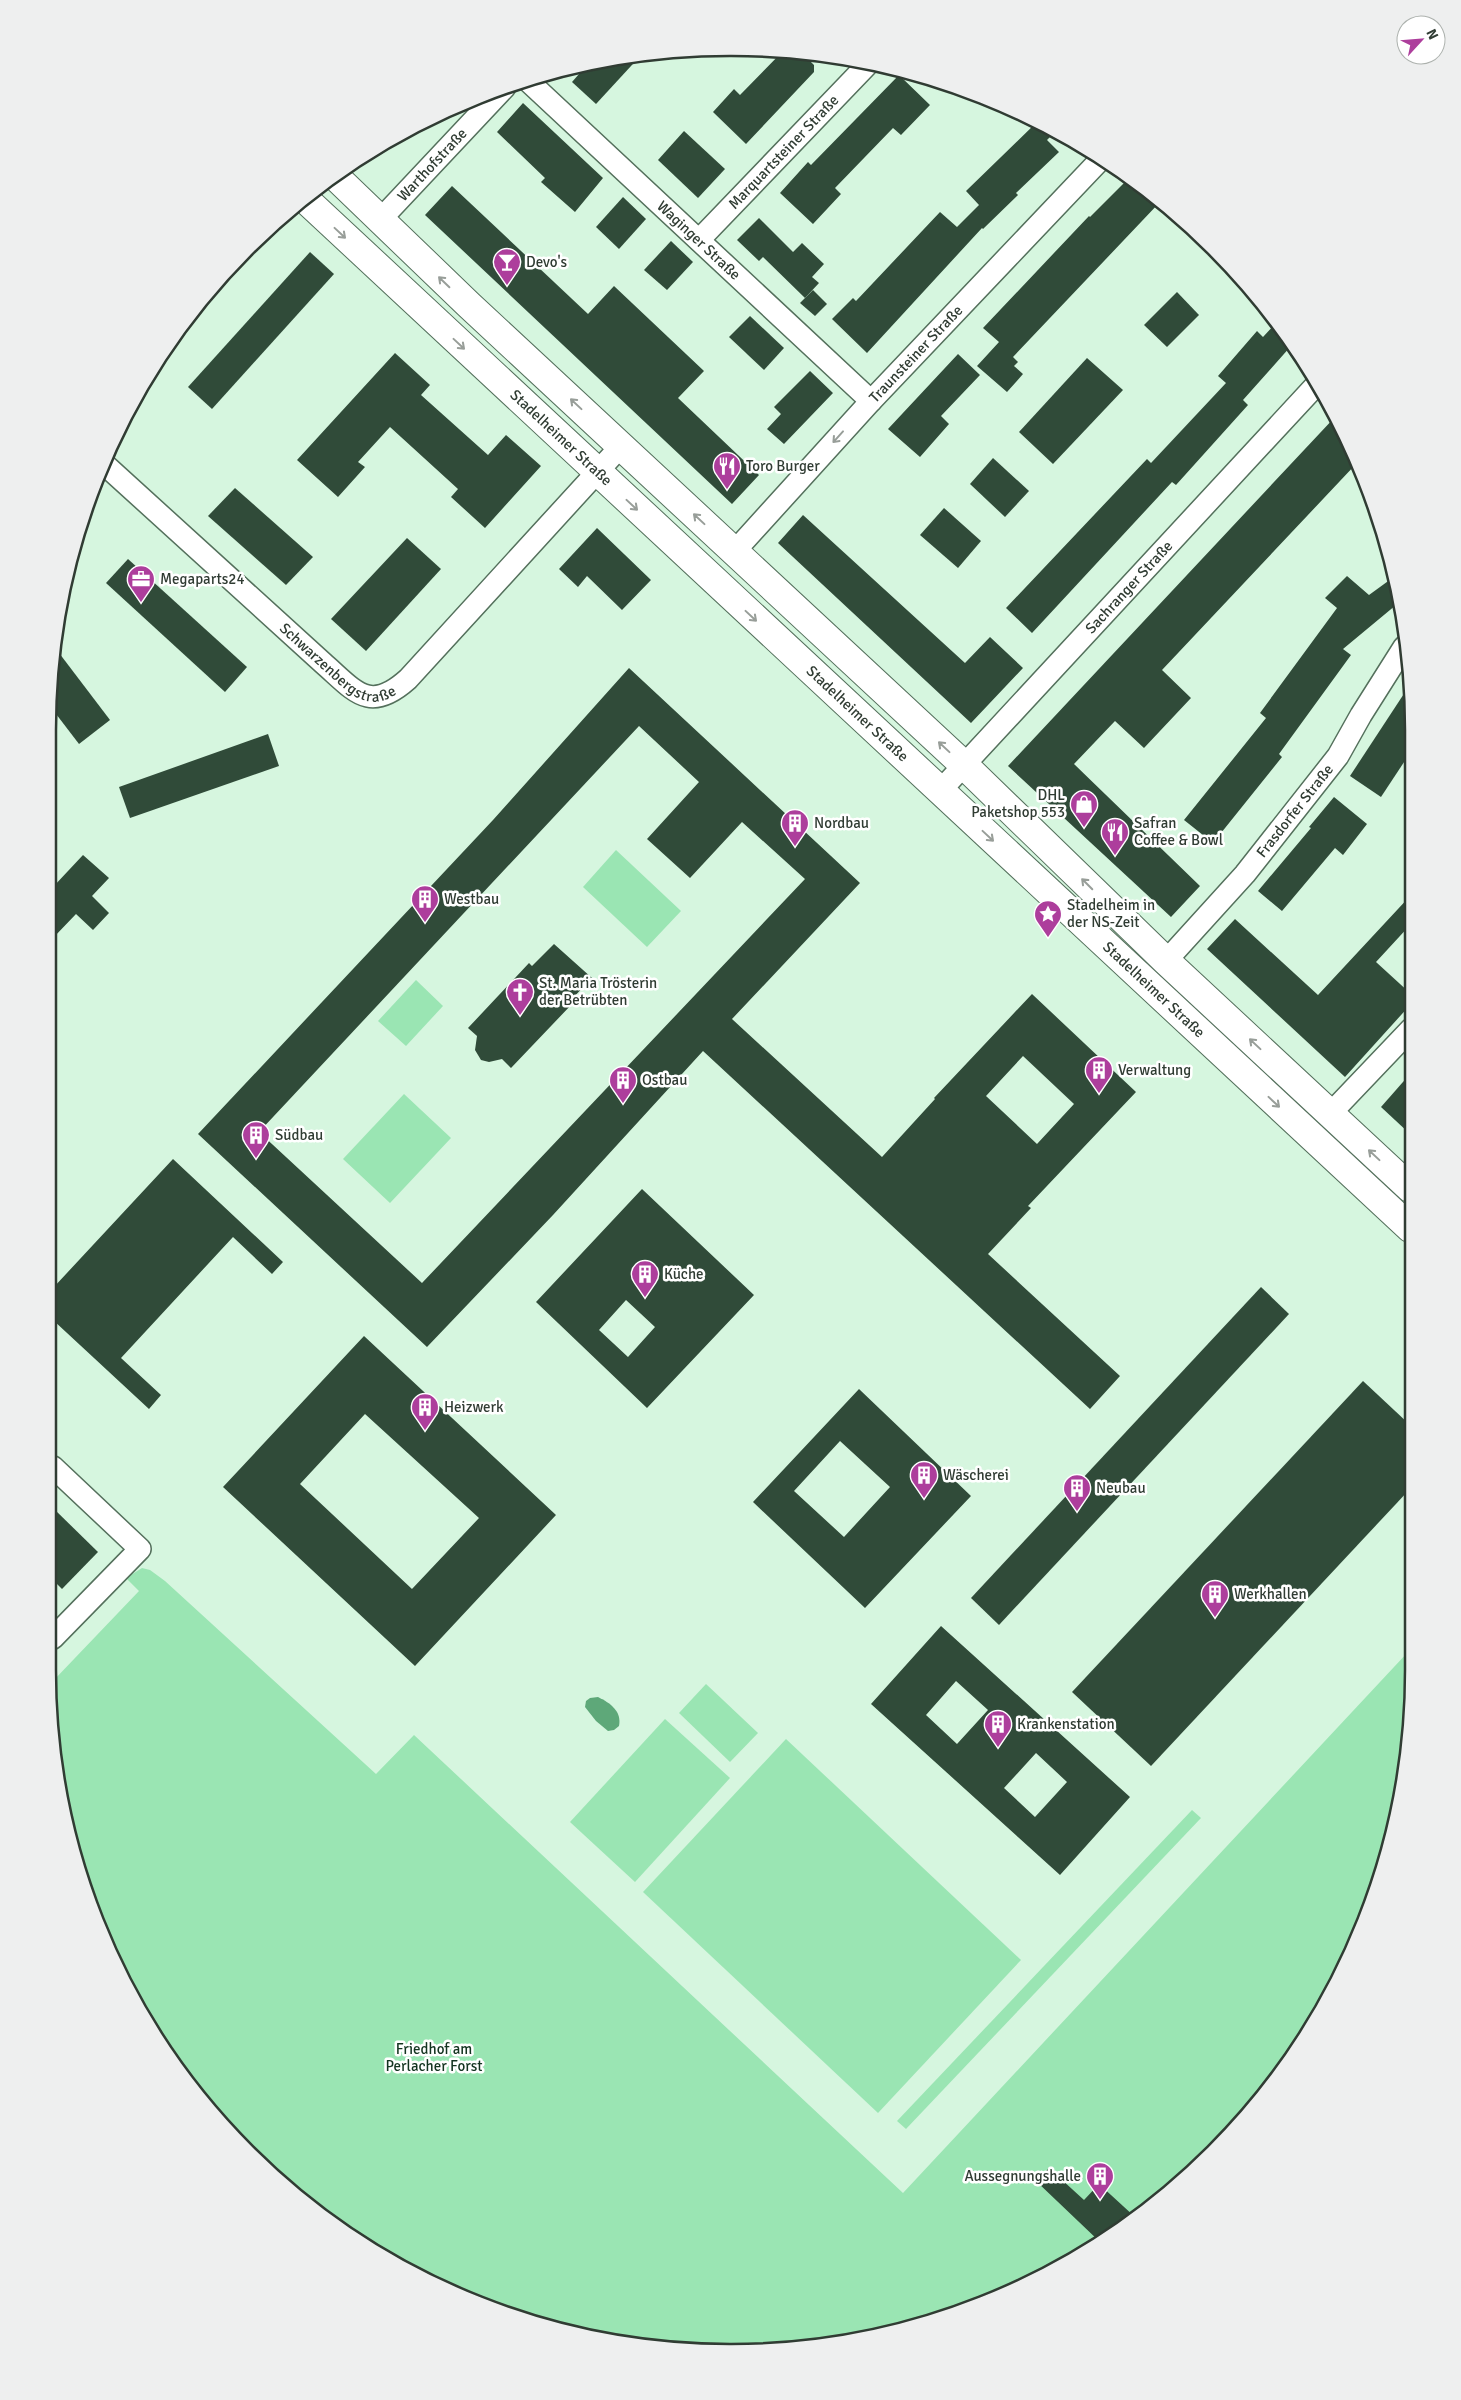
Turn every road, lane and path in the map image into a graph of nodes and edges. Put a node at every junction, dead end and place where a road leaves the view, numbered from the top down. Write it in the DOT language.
graph roads {
  1 [pos="863,69"];
  2 [pos="533,86"];
  3 [pos="491,101"];
  4 [pos="1096,164"];
  5 [pos="340,181"];
  6 [pos="310,204"];
  7 [pos="380,220"];
  8 [pos="700,240"];
  9 [pos="1312,390"];
  10 [pos="871,401"];
  11 [pos="621,446"];
  12 [pos="109,469"];
  13 [pos="597,472"];
  14 [pos="734,552"];
  15 [pos="1400,653"];
  16 [pos="964,765"];
  17 [pos="940,791"];
  18 [pos="1166,961"];
  19 [pos="1405,1035"];
  20 [pos="1330,1114"];
  21 [pos="1405,1183"];
  22 [pos="1405,1223"];
  23 [pos="56,1470"];
  24 [pos="56,1635"];
  1 -- 8 [label="street, Marquartsteiner Straße"];
  2 -- 8 [label="street, Waginger Straße"];
  3 -- 7 [label="street, Warthofstraße"];
  4 -- 10 [label="street, Traunsteiner Straße"];
  5 -- 7 [label="main road, Stadelheimer Straße"];
  6 -- 13 [label="main road, Stadelheimer Straße, one-way"];
  11 -- 7 [label="main road, Stadelheimer Straße, one-way"];
  8 -- 10 [label="street, Waginger Straße"];
  9 -- 16 [label="street, Sachranger Straße"];
  10 -- 14 [label="street, Traunsteiner Straße, one-way"];
  11 -- 13 [label="street, Schwarzenbergstraße"];
  14 -- 11 [label="main road, Stadelheimer Straße, one-way"];
  12 -- 13 [label="street, Schwarzenbergstraße"];
  13 -- 17 [label="main road, Stadelheimer Straße, one-way"];
  16 -- 14 [label="main road, Stadelheimer Straße, one-way"];
  15 -- 18 [label="street, Frasdorfer Straße"];
  16 -- 17 [label="street, Sachranger Straße"];
  18 -- 16 [label="main road, Stadelheimer Straße, one-way"];
  17 -- 22 [label="main road, Stadelheimer Straße, one-way"];
  20 -- 18 [label="main road, Stadelheimer Straße, one-way"];
  19 -- 20 [label="street"];
  21 -- 20 [label="main road, Stadelheimer Straße, one-way"];
  23 -- 24 [label="street"];
}
